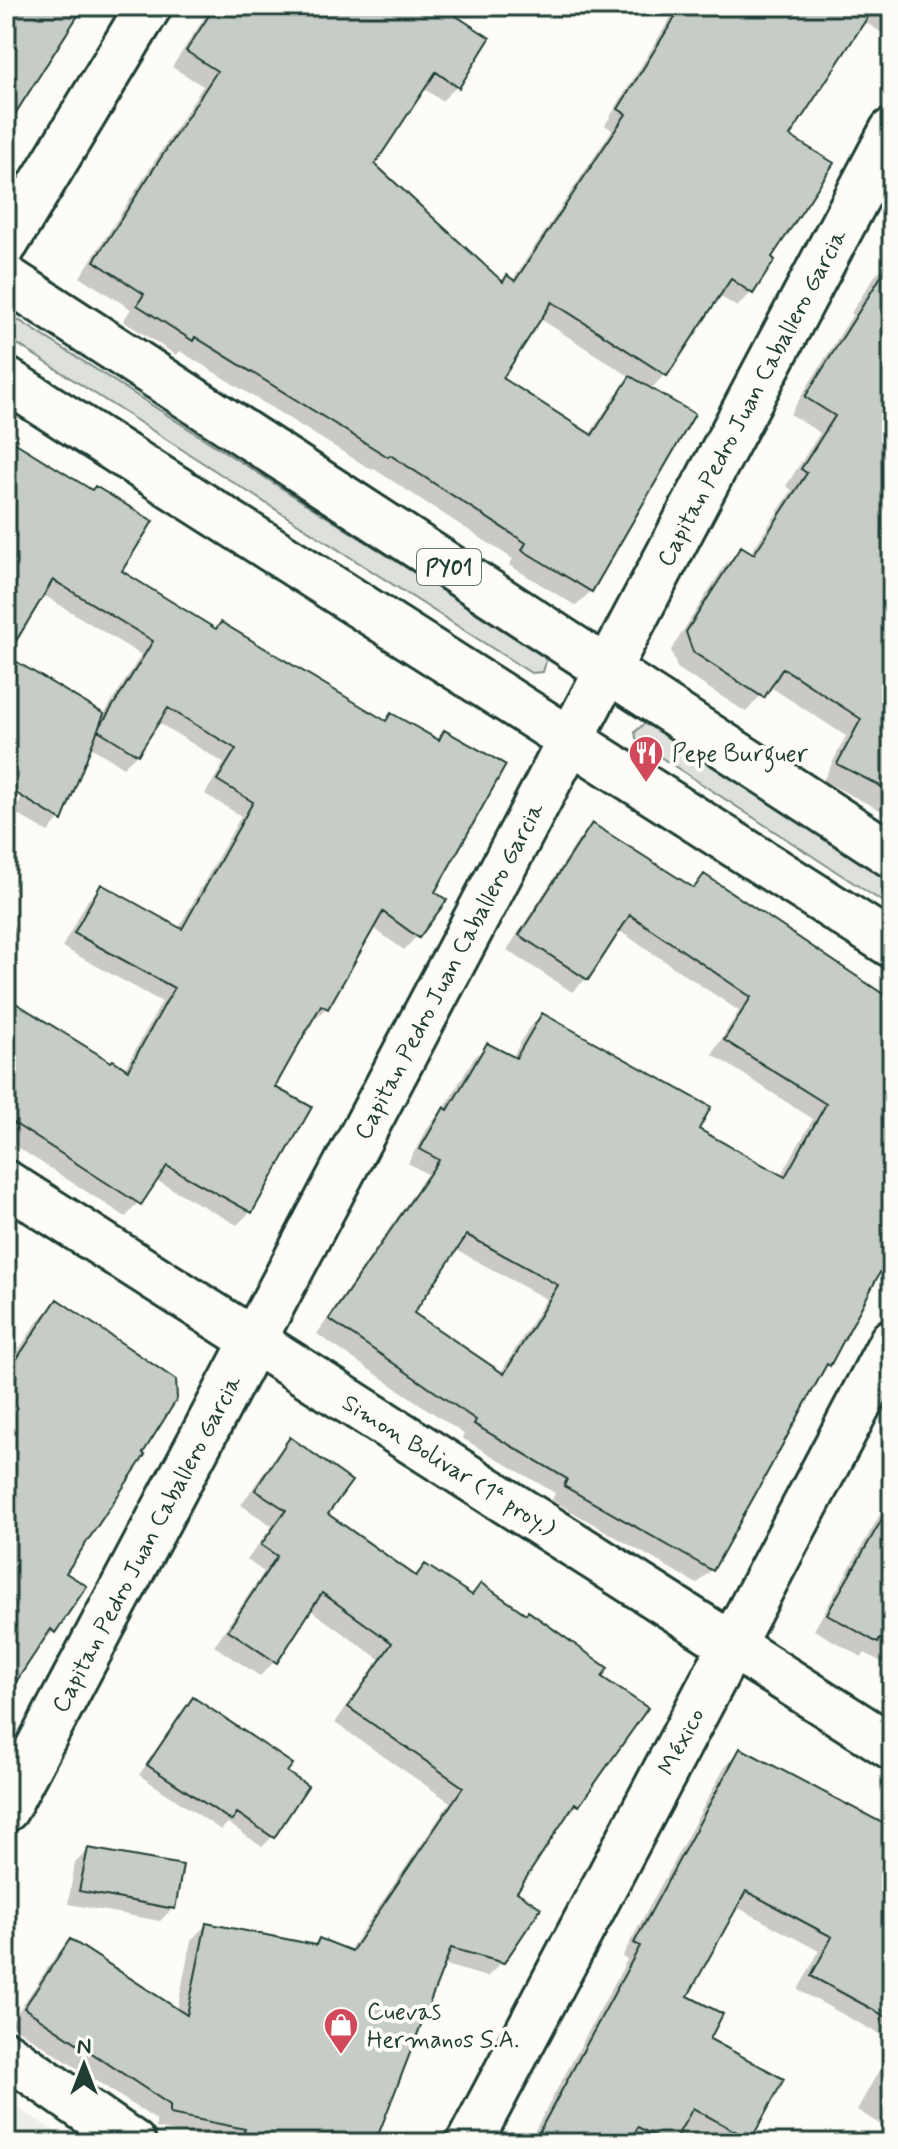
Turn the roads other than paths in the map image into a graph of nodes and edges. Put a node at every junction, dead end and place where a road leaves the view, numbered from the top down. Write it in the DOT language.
graph roads {
  1 [pos="149,6"];
  2 [pos="892,131"];
  3 [pos="6,243"];
  4 [pos="6,278"];
  5 [pos="6,380"];
  6 [pos="608,670"];
  7 [pos="571,742"];
  8 [pos="892,855"];
  9 [pos="892,945"];
  10 [pos="6,1183"];
  11 [pos="253,1341"];
  12 [pos="892,1341"];
  13 [pos="732,1645"];
  14 [pos="892,1747"];
  15 [pos="6,1809"];
  16 [pos="6,2054"];
  17 [pos="133,2143"];
  18 [pos="469,2143"];
  1 -- 3 [label="street"];
  2 -- 6 [label="street, Capitan Pedro Juan Caballero Garcia"];
  4 -- 6 [label="street, PY01"];
  5 -- 7 [label="street"];
  6 -- 7 [label="street, Capitan Pedro Juan Caballero Garcia"];
  6 -- 8 [label="street, PY01"];
  7 -- 9 [label="street"];
  7 -- 11 [label="street, Capitan Pedro Juan Caballero Garcia"];
  10 -- 11 [label="street, Simon Bolivar (1ª proy.)"];
  11 -- 13 [label="street, Simon Bolivar (1ª proy.)"];
  11 -- 15 [label="street, Capitan Pedro Juan Caballero Garcia"];
  12 -- 13 [label="street, México"];
  13 -- 14 [label="street, Simon Bolivar (1ª proy.)"];
  13 -- 18 [label="street, México"];
  16 -- 17 [label="street"];
}
